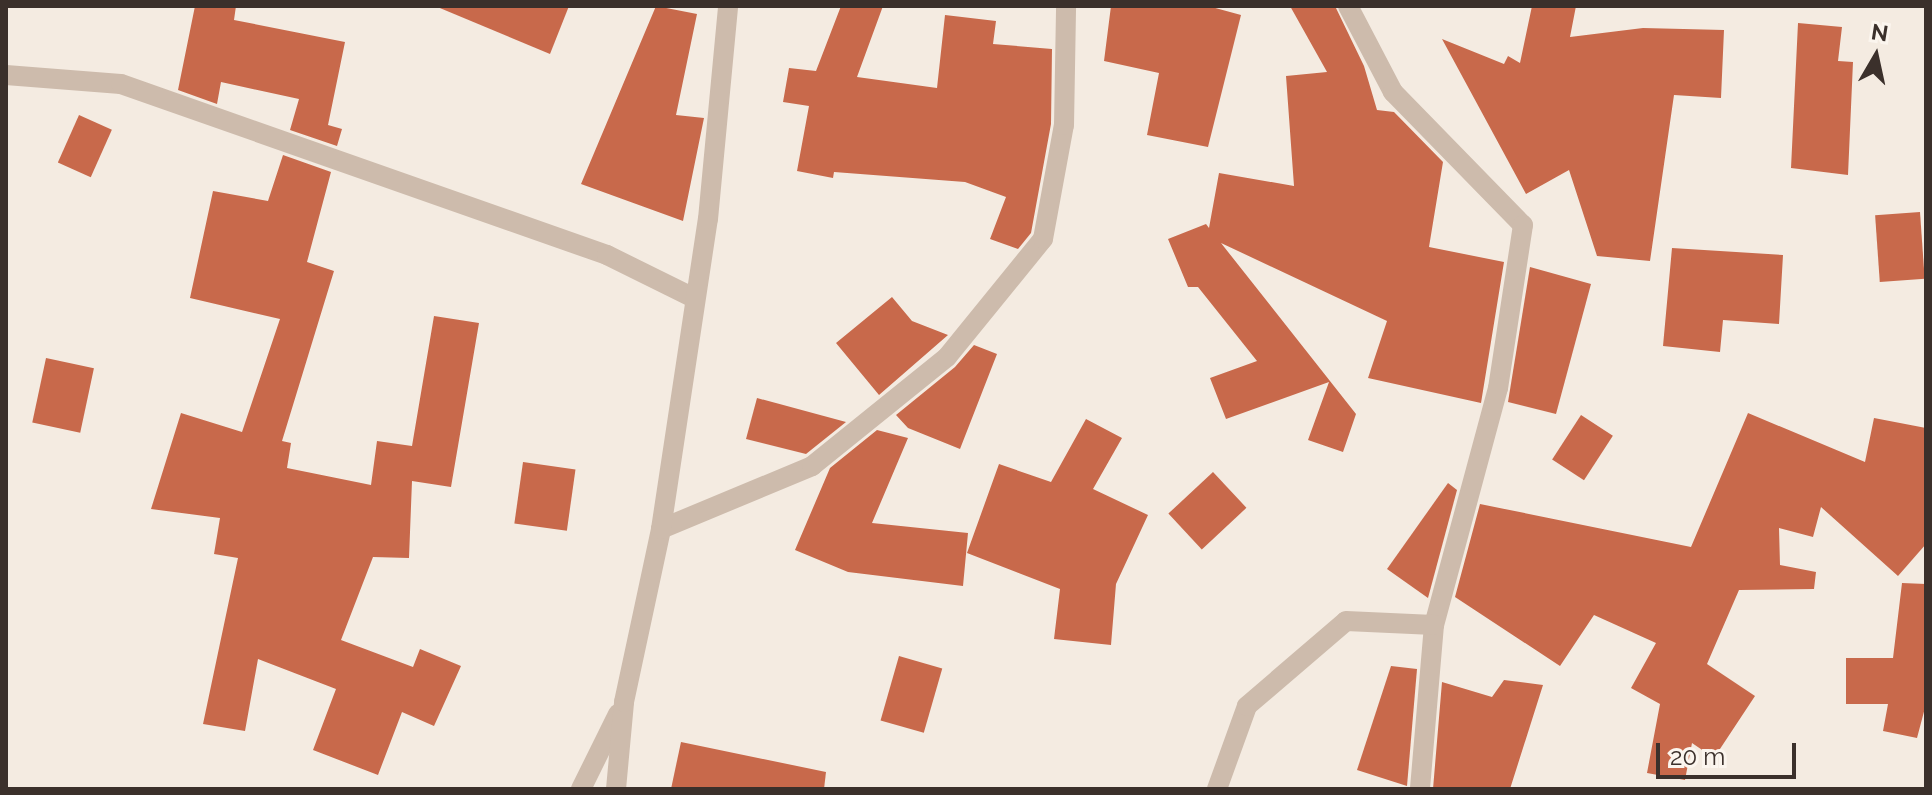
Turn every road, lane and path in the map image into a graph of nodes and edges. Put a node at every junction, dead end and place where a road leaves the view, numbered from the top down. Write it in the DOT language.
graph roads {
  1 [pos="728,6"];
  2 [pos="1066,6"];
  3 [pos="1348,6"];
  4 [pos="6,75"];
  5 [pos="694,298"];
  6 [pos="661,529"];
  7 [pos="1434,625"];
  8 [pos="624,702"];
  9 [pos="581,789"];
  10 [pos="616,789"];
  11 [pos="1217,789"];
  12 [pos="1420,789"];
  1 -- 5 [label="street"];
  2 -- 6 [label="street"];
  3 -- 7 [label="street"];
  4 -- 5 [label="street"];
  5 -- 6 [label="street"];
  6 -- 8 [label="street"];
  7 -- 11 [label="street"];
  7 -- 12 [label="street"];
  8 -- 9 [label="street"];
  8 -- 10 [label="street"];
}
